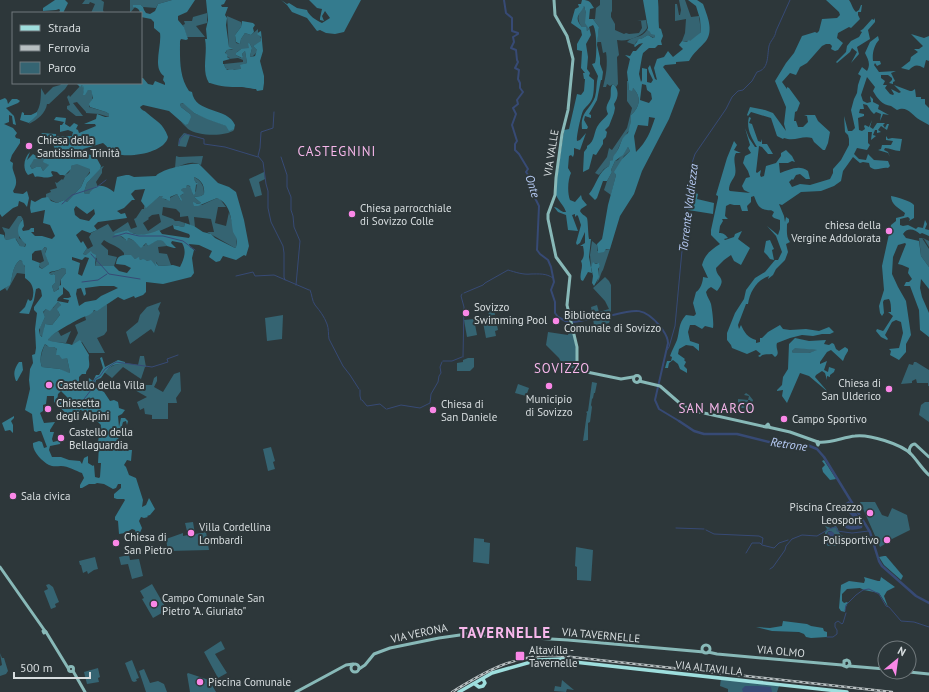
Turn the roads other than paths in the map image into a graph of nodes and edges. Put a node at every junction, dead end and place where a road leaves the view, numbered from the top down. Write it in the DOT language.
graph roads {
  1 [pos="554,0"];
  2 [pos="633,379"];
  3 [pos="640,380"];
  4 [pos="911,447"];
  5 [pos="905,450"];
  6 [pos="910,453"];
  7 [pos="929,458"];
  8 [pos="929,475"];
  9 [pos="0,567"];
  10 [pos="506,636"];
  11 [pos="703,647"];
  12 [pos="710,649"];
  13 [pos="694,652"];
  14 [pos="704,652"];
  15 [pos="708,652"];
  16 [pos="720,654"];
  17 [pos="353,664"];
  18 [pos="844,664"];
  19 [pos="850,665"];
  20 [pos="343,667"];
  21 [pos="358,667"];
  22 [pos="351,669"];
  23 [pos="877,669"];
  24 [pos="917,673"];
  25 [pos="929,674"];
  26 [pos="483,680"];
  27 [pos="476,684"];
  28 [pos="85,692"];
  29 [pos="296,692"];
  30 [pos="459,692"];
  31 [pos="847,692"];
  1 -- 2 [label="main road, VIA VALLE"];
  2 -- 3 [label="main road"];
  2 -- 3 [label="main road"];
  3 -- 5 [label="main road"];
  4 -- 5 [label="main road"];
  4 -- 6 [label="main road"];
  4 -- 7 [label="main road"];
  5 -- 6 [label="main road"];
  6 -- 8 [label="main road"];
  9 -- 28 [label="main road"];
  10 -- 13 [label="main road, VIA TAVERNELLE"];
  10 -- 21 [label="main road, VIA VERONA"];
  11 -- 12 [label="main road, VIA OLMO"];
  11 -- 13 [label="main road"];
  11 -- 14 [label="main road"];
  12 -- 15 [label="main road"];
  12 -- 16 [label="main road, VIA OLMO"];
  13 -- 14 [label="main road, VIA OLMO"];
  14 -- 15 [label="main road, VIA OLMO"];
  15 -- 16 [label="main road, VIA OLMO"];
  16 -- 18 [label="main road, VIA OLMO"];
  17 -- 20 [label="main road"];
  17 -- 21 [label="main road"];
  17 -- 22 [label="main road"];
  18 -- 19 [label="main road"];
  18 -- 19 [label="main road"];
  19 -- 23 [label="main road"];
  20 -- 22 [label="main road"];
  20 -- 29 [label="main road"];
  21 -- 22 [label="main road"];
  24 -- 25 [label="main road"];
  26 -- 27 [label="main road"];
  26 -- 27 [label="main road"];
  26 -- 31 [label="main road, VIA ALTAVILLA"];
  27 -- 30 [label="main road"];
}
